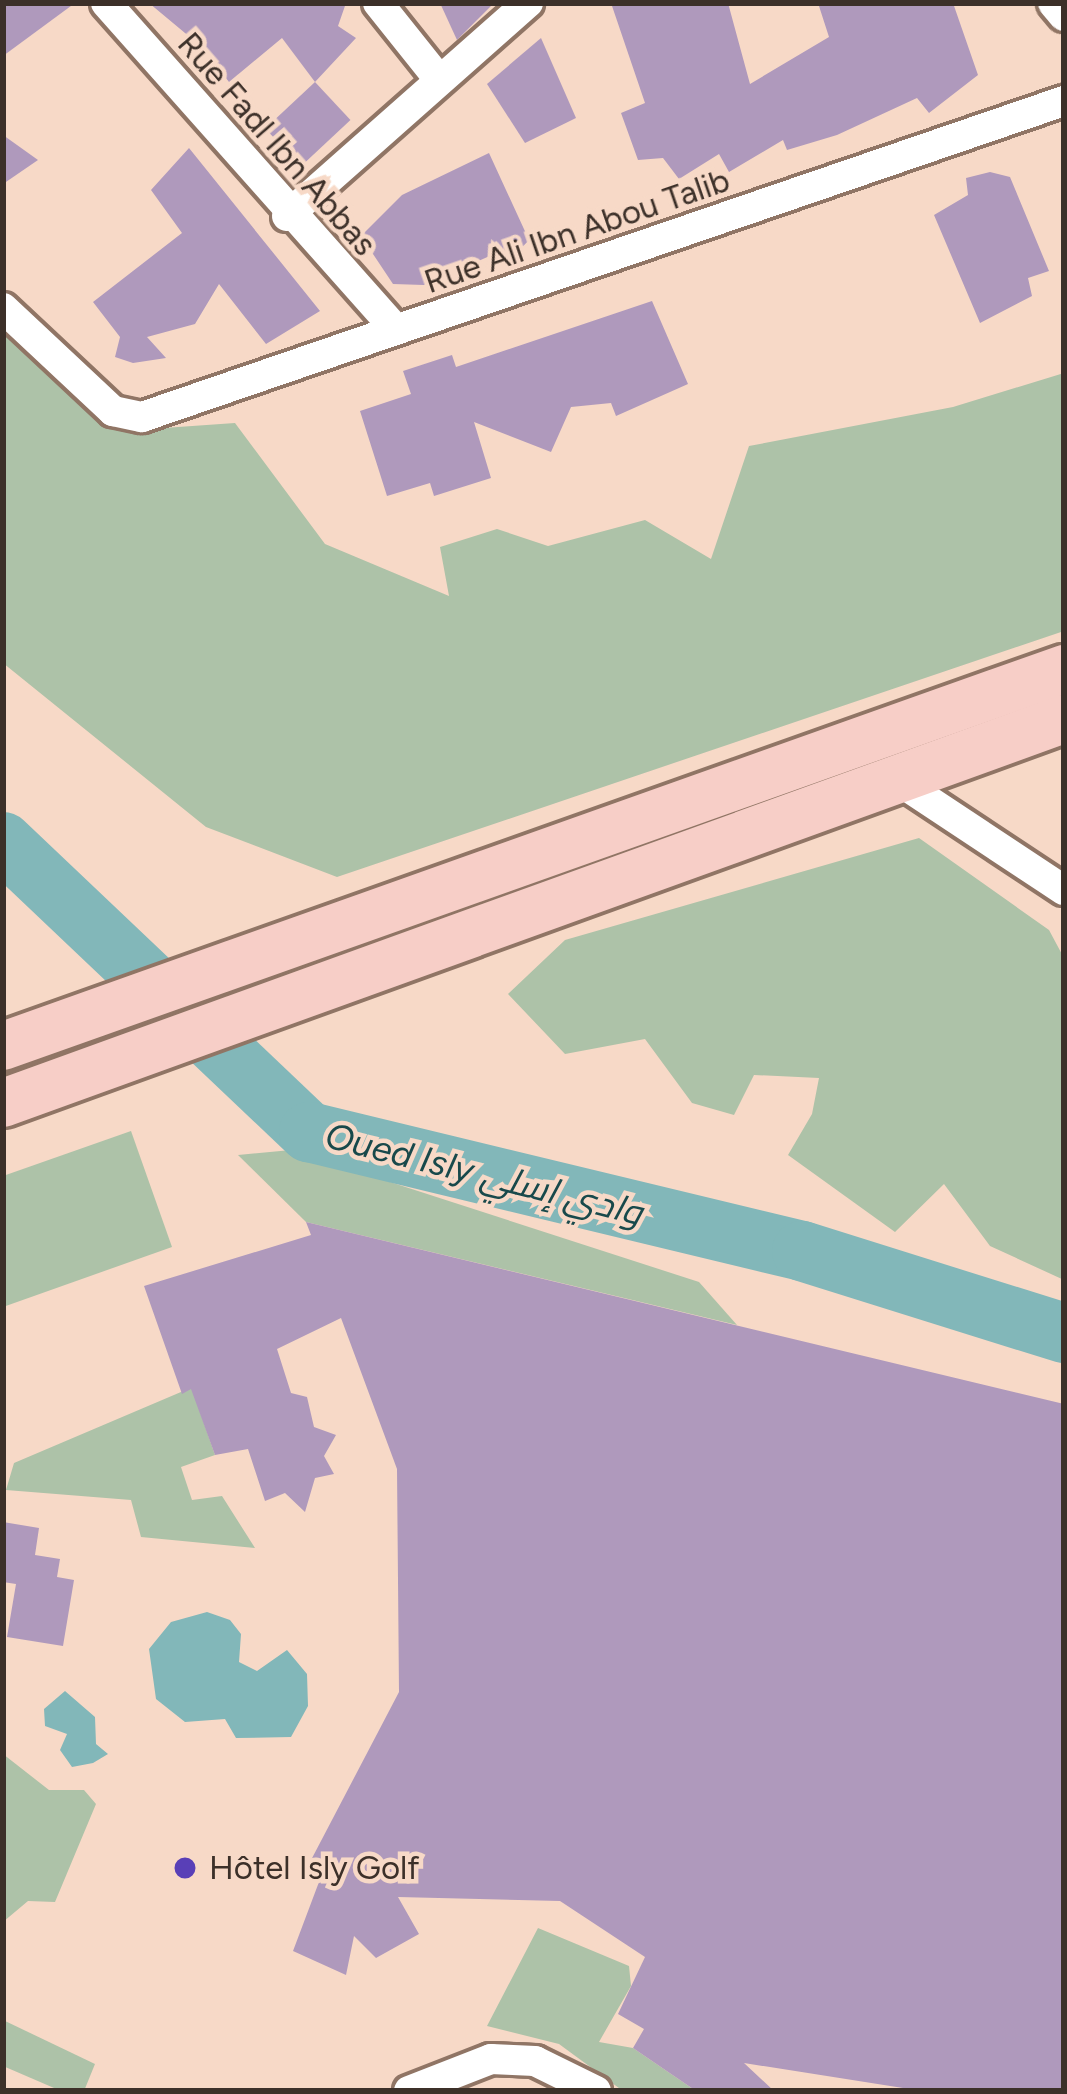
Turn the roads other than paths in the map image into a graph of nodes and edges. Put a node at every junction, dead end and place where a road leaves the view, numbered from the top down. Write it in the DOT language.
graph roads {
  1 [pos="106,3"];
  2 [pos="378,3"];
  3 [pos="528,3"];
  4 [pos="1053,3"];
  5 [pos="1064,16"];
  6 [pos="437,77"];
  7 [pos="1064,101"];
  8 [pos="287,216"];
  9 [pos="3,308"];
  10 [pos="396,330"];
  11 [pos="1064,669"];
  12 [pos="1064,719"];
  13 [pos="896,779"];
  14 [pos="1064,890"];
  15 [pos="21,1039"];
  16 [pos="3,1102"];
  17 [pos="409,2091"];
  18 [pos="596,2091"];
  1 -- 8 [label="street, Rue Fadl Ibn Abbas"];
  2 -- 6 [label="street"];
  3 -- 6 [label="street"];
  4 -- 5 [label="street"];
  6 -- 8 [label="street"];
  7 -- 10 [label="street, Rue Ali Ibn Abou Talib"];
  8 -- 10 [label="street, Rue Fadl Ibn Abbas"];
  9 -- 10 [label="street, Rue Ali Ibn Abou Talib"];
  11 -- 15 [label="main road"];
  12 -- 13 [label="main road"];
  13 -- 14 [label="street"];
  13 -- 16 [label="main road"];
  17 -- 18 [label="street"];
}
